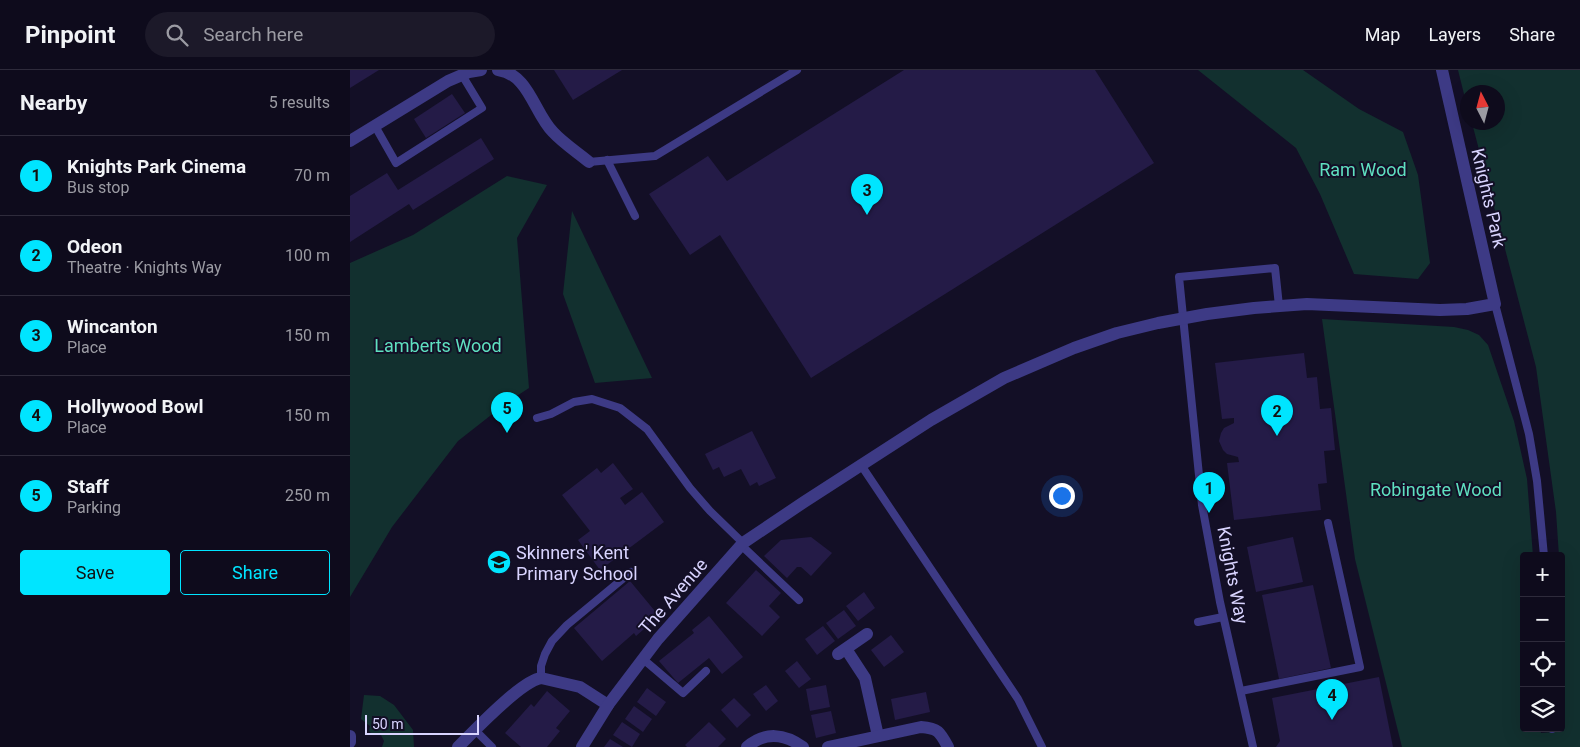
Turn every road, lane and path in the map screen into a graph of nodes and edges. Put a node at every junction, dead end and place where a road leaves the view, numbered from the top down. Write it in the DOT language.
graph roads {
  1 [pos="481,70"];
  2 [pos="498,70"];
  3 [pos="797,70"];
  4 [pos="1442,70"];
  5 [pos="462,75"];
  6 [pos="375,126"];
  7 [pos="350,141"];
  8 [pos="607,160"];
  9 [pos="589,162"];
  10 [pos="635,216"];
  11 [pos="1495,304"];
  12 [pos="1279,306"];
  13 [pos="1182,318"];
  14 [pos="536,418"];
  15 [pos="861,465"];
  16 [pos="1328,523"];
  17 [pos="742,544"];
  18 [pos="1544,552"];
  19 [pos="631,572"];
  20 [pos="799,600"];
  21 [pos="1223,617"];
  22 [pos="1198,622"];
  23 [pos="867,634"];
  24 [pos="643,658"];
  25 [pos="706,672"];
  26 [pos="541,678"];
  27 [pos="1241,691"];
  28 [pos="608,705"];
  29 [pos="475,730"];
  30 [pos="350,736"];
  31 [pos="878,736"];
  32 [pos="350,742"];
  33 [pos="458,747"];
  34 [pos="492,747"];
  35 [pos="582,747"];
  36 [pos="747,747"];
  37 [pos="803,747"];
  38 [pos="828,747"];
  39 [pos="948,747"];
  40 [pos="1042,747"];
  41 [pos="1253,747"];
  1 -- 5 [label="street"];
  2 -- 9 [label="street"];
  3 -- 8 [label="lane"];
  4 -- 11 [label="street, Knights Park"];
  5 -- 6 [label="street"];
  5 -- 6 [label="lane"];
  6 -- 7 [label="street"];
  8 -- 9 [label="lane"];
  8 -- 10 [label="lane"];
  11 -- 12 [label="street"];
  11 -- 18 [label="lane"];
  12 -- 13 [label="street"];
  12 -- 13 [label="lane, Knights Way"];
  13 -- 15 [label="street"];
  13 -- 21 [label="lane, Knights Way"];
  14 -- 17 [label="lane"];
  15 -- 17 [label="street, The Avenue"];
  15 -- 40 [label="lane"];
  16 -- 27 [label="lane"];
  17 -- 20 [label="lane"];
  17 -- 24 [label="street, The Avenue"];
  19 -- 26 [label="lane"];
  21 -- 22 [label="lane"];
  21 -- 27 [label="lane, Knights Way"];
  23 -- 31 [label="street"];
  24 -- 25 [label="lane"];
  24 -- 28 [label="street, The Avenue"];
  26 -- 28 [label="street"];
  26 -- 29 [label="street"];
  27 -- 41 [label="lane, Knights Way"];
  28 -- 35 [label="street, The Avenue"];
  29 -- 33 [label="street"];
  29 -- 34 [label="lane"];
  30 -- 32 [label="street"];
  31 -- 38 [label="street"];
  31 -- 39 [label="street"];
  36 -- 37 [label="street"];
}
